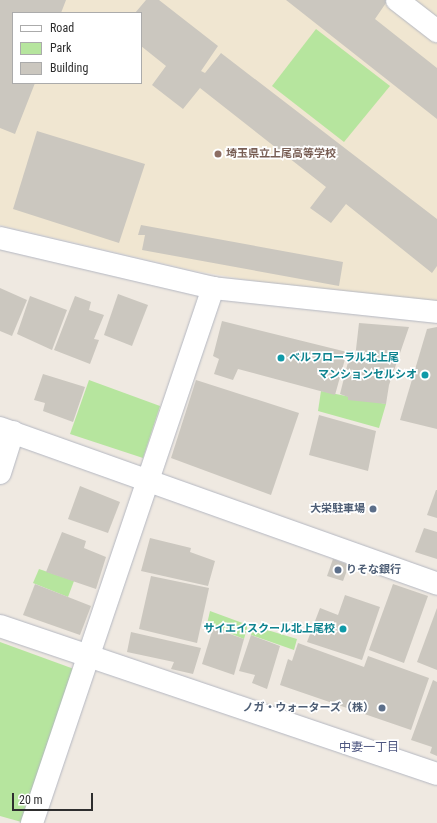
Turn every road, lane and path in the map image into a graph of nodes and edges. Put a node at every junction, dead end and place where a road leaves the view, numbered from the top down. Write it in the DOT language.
graph roads {
  1 [pos="396,0"];
  2 [pos="437,31"];
  3 [pos="0,238"];
  4 [pos="213,288"];
  5 [pos="437,312"];
  6 [pos="6,430"];
  7 [pos="0,473"];
  8 [pos="150,481"];
  9 [pos="437,584"];
  10 [pos="0,626"];
  11 [pos="89,657"];
  12 [pos="437,774"];
  13 [pos="32,823"];
  1 -- 2 [label="street"];
  3 -- 4 [label="street"];
  4 -- 5 [label="street"];
  4 -- 8 [label="street"];
  6 -- 7 [label="street"];
  6 -- 8 [label="street"];
  8 -- 9 [label="street"];
  8 -- 11 [label="street"];
  10 -- 11 [label="street"];
  11 -- 12 [label="street"];
  11 -- 13 [label="street"];
}
